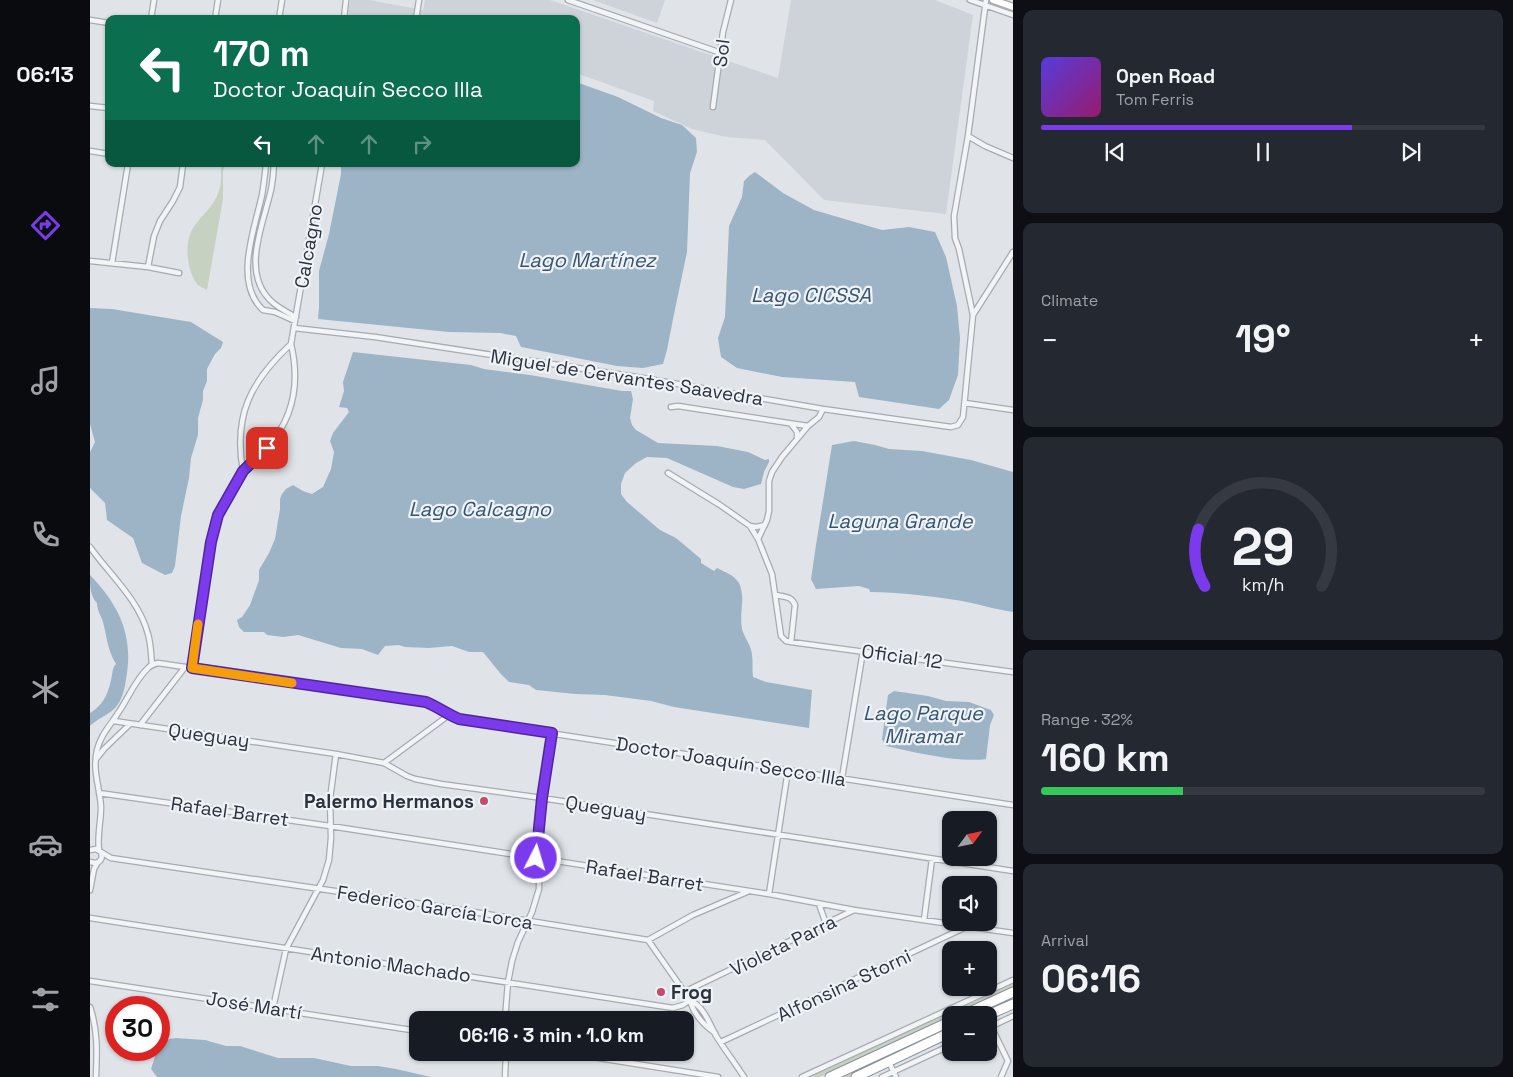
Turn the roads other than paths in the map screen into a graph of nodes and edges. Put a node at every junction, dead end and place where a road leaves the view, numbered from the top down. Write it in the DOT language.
graph roads {
  1 [pos="154,0"];
  2 [pos="218,0"];
  3 [pos="282,0"];
  4 [pos="346,0"];
  5 [pos="419,0"];
  6 [pos="568,0"];
  7 [pos="731,0"];
  8 [pos="970,0"];
  9 [pos="993,0"];
  10 [pos="986,2"];
  11 [pos="1013,7"];
  12 [pos="152,15"];
  13 [pos="216,15"];
  14 [pos="280,15"];
  15 [pos="344,15"];
  16 [pos="417,15"];
  17 [pos="1013,15"];
  18 [pos="90,20"];
  19 [pos="105,22"];
  20 [pos="721,53"];
  21 [pos="90,106"];
  22 [pos="713,107"];
  23 [pos="105,108"];
  24 [pos="968,136"];
  25 [pos="90,151"];
  26 [pos="105,153"];
  27 [pos="1013,158"];
  28 [pos="128,167"];
  29 [pos="183,167"];
  30 [pos="266,167"];
  31 [pos="274,167"];
  32 [pos="321,167"];
  33 [pos="264,180"];
  34 [pos="273,182"];
  35 [pos="249,249"];
  36 [pos="256,250"];
  37 [pos="1013,252"];
  38 [pos="90,261"];
  39 [pos="112,263"];
  40 [pos="148,267"];
  41 [pos="180,273"];
  42 [pos="973,315"];
  43 [pos="295,319"];
  44 [pos="294,328"];
  45 [pos="291,344"];
  46 [pos="965,403"];
  47 [pos="671,407"];
  48 [pos="823,409"];
  49 [pos="1013,410"];
  50 [pos="790,423"];
  51 [pos="808,426"];
  52 [pos="797,440"];
  53 [pos="243,471"];
  54 [pos="668,473"];
  55 [pos="765,525"];
  56 [pos="750,526"];
  57 [pos="758,539"];
  58 [pos="90,547"];
  59 [pos="776,596"];
  60 [pos="791,642"];
  61 [pos="863,651"];
  62 [pos="152,665"];
  63 [pos="185,667"];
  64 [pos="192,668"];
  65 [pos="1013,672"];
  66 [pos="449,715"];
  67 [pos="114,721"];
  68 [pos="130,724"];
  69 [pos="140,725"];
  70 [pos="552,733"];
  71 [pos="336,754"];
  72 [pos="96,760"];
  73 [pos="384,763"];
  74 [pos="788,770"];
  75 [pos="842,778"];
  76 [pos="99,793"];
  77 [pos="542,798"];
  78 [pos="1013,805"];
  79 [pos="330,826"];
  80 [pos="778,834"];
  81 [pos="98,840"];
  82 [pos="90,850"];
  83 [pos="100,851"];
  84 [pos="111,858"];
  85 [pos="536,858"];
  86 [pos="932,859"];
  87 [pos="99,861"];
  88 [pos="90,862"];
  89 [pos="94,869"];
  90 [pos="1013,871"];
  91 [pos="317,889"];
  92 [pos="735,889"];
  93 [pos="90,890"];
  94 [pos="748,891"];
  95 [pos="770,894"];
  96 [pos="735,898"];
  97 [pos="819,904"];
  98 [pos="854,910"];
  99 [pos="90,918"];
  100 [pos="924,920"];
  101 [pos="528,922"];
  102 [pos="942,923"];
  103 [pos="826,924"];
  104 [pos="957,931"];
  105 [pos="997,931"];
  106 [pos="1013,933"];
  107 [pos="648,940"];
  108 [pos="286,949"];
  109 [pos="1013,980"];
  110 [pos="90,981"];
  111 [pos="508,982"];
  112 [pos="684,992"];
  113 [pos="1013,992"];
  114 [pos="690,1000"];
  115 [pos="1013,1004"];
  116 [pos="983,1006"];
  117 [pos="90,1007"];
  118 [pos="273,1008"];
  119 [pos="506,1011"];
  120 [pos="997,1011"];
  121 [pos="1013,1016"];
  122 [pos="997,1022"];
  123 [pos="942,1025"];
  124 [pos="409,1030"];
  125 [pos="942,1036"];
  126 [pos="997,1038"];
  127 [pos="721,1042"];
  128 [pos="942,1049"];
  129 [pos="506,1061"];
  130 [pos="618,1061"];
  131 [pos="1011,1061"];
  132 [pos="889,1062"];
  133 [pos="894,1072"];
  134 [pos="744,1076"];
  135 [pos="96,1077"];
  136 [pos="505,1077"];
  137 [pos="718,1077"];
  138 [pos="736,1077"];
  139 [pos="802,1077"];
  140 [pos="830,1077"];
  141 [pos="856,1077"];
  142 [pos="882,1077"];
  143 [pos="896,1077"];
  144 [pos="1002,1077"];
  1 -- 12 [label="street"];
  2 -- 13 [label="street"];
  3 -- 14 [label="street"];
  4 -- 15 [label="street"];
  5 -- 16 [label="street"];
  6 -- 20 [label="street"];
  7 -- 20 [label="street, Sol"];
  8 -- 10 [label="street"];
  9 -- 11 [label="main road"];
  10 -- 17 [label="street"];
  10 -- 24 [label="street"];
  18 -- 19 [label="street"];
  20 -- 22 [label="street, Sol"];
  21 -- 23 [label="street"];
  24 -- 27 [label="street"];
  24 -- 42 [label="street"];
  25 -- 26 [label="street"];
  28 -- 39 [label="street"];
  29 -- 40 [label="street"];
  30 -- 33 [label="street"];
  31 -- 34 [label="street"];
  32 -- 43 [label="street, Calcagno"];
  33 -- 34 [label="street"];
  33 -- 35 [label="street"];
  34 -- 36 [label="street"];
  35 -- 36 [label="street"];
  35 -- 43 [label="street"];
  36 -- 43 [label="street"];
  37 -- 42 [label="street"];
  38 -- 39 [label="street"];
  39 -- 40 [label="street"];
  40 -- 41 [label="street"];
  42 -- 46 [label="street"];
  43 -- 44 [label="street, Calcagno"];
  44 -- 45 [label="street, Calcagno"];
  44 -- 48 [label="street, Miguel de Cervantes Saavedra"];
  45 -- 53 [label="street"];
  45 -- 53 [label="street"];
  46 -- 48 [label="street, Miguel de Cervantes Saavedra"];
  46 -- 49 [label="street"];
  47 -- 50 [label="street"];
  48 -- 51 [label="street"];
  50 -- 51 [label="street"];
  50 -- 52 [label="street"];
  51 -- 52 [label="street"];
  52 -- 55 [label="street"];
  53 -- 64 [label="street"];
  54 -- 56 [label="street"];
  55 -- 56 [label="street"];
  55 -- 57 [label="street"];
  56 -- 57 [label="street"];
  57 -- 59 [label="street"];
  58 -- 62 [label="street"];
  59 -- 60 [label="street"];
  59 -- 60 [label="street"];
  60 -- 61 [label="street, Oficial 12"];
  61 -- 65 [label="street, Oficial 12"];
  61 -- 75 [label="street"];
  62 -- 63 [label="street, Doctor Joaquín Secco Illa"];
  62 -- 67 [label="street"];
  63 -- 64 [label="street, Doctor Joaquín Secco Illa"];
  63 -- 69 [label="street"];
  64 -- 66 [label="street, Doctor Joaquín Secco Illa"];
  66 -- 70 [label="street, Doctor Joaquín Secco Illa"];
  66 -- 73 [label="street"];
  67 -- 68 [label="street, Queguay"];
  67 -- 72 [label="street"];
  68 -- 69 [label="street, Queguay"];
  68 -- 72 [label="street"];
  69 -- 71 [label="street, Queguay"];
  70 -- 74 [label="street, Doctor Joaquín Secco Illa"];
  70 -- 77 [label="street"];
  71 -- 73 [label="street, Queguay"];
  71 -- 79 [label="street"];
  72 -- 76 [label="street"];
  73 -- 77 [label="street, Queguay"];
  74 -- 75 [label="street, Doctor Joaquín Secco Illa"];
  74 -- 80 [label="street"];
  75 -- 78 [label="street, Doctor Joaquín Secco Illa"];
  76 -- 79 [label="street, Rafael Barret"];
  76 -- 81 [label="street"];
  77 -- 80 [label="street, Queguay"];
  77 -- 85 [label="street"];
  79 -- 85 [label="street, Rafael Barret"];
  79 -- 91 [label="street"];
  80 -- 86 [label="street, Queguay"];
  80 -- 95 [label="street"];
  81 -- 82 [label="street"];
  81 -- 83 [label="street"];
  82 -- 83 [label="street"];
  83 -- 84 [label="street, Federico García Lorca"];
  83 -- 87 [label="street"];
  84 -- 87 [label="street, Federico García Lorca"];
  84 -- 91 [label="street, Federico García Lorca"];
  85 -- 92 [label="street, Rafael Barret"];
  85 -- 101 [label="street"];
  86 -- 90 [label="street, Queguay"];
  86 -- 100 [label="street"];
  87 -- 88 [label="street, Federico García Lorca"];
  87 -- 89 [label="street"];
  88 -- 89 [label="street"];
  89 -- 93 [label="street"];
  91 -- 101 [label="street, Federico García Lorca"];
  91 -- 108 [label="street"];
  92 -- 94 [label="street, Rafael Barret"];
  92 -- 96 [label="street"];
  94 -- 95 [label="street, Rafael Barret"];
  94 -- 96 [label="street"];
  95 -- 97 [label="street, Rafael Barret"];
  96 -- 107 [label="street"];
  97 -- 98 [label="street, Rafael Barret"];
  97 -- 103 [label="street"];
  98 -- 100 [label="street, Rafael Barret"];
  98 -- 103 [label="street, Violeta Parra"];
  99 -- 108 [label="street, Antonio Machado"];
  100 -- 102 [label="street, Rafael Barret"];
  101 -- 107 [label="street, Federico García Lorca"];
  101 -- 111 [label="street"];
  103 -- 112 [label="street, Violeta Parra"];
  104 -- 127 [label="street, Alfonsina Storni"];
  105 -- 106 [label="street, Rafael Barret"];
  107 -- 112 [label="street"];
  108 -- 111 [label="street, Antonio Machado"];
  108 -- 118 [label="street"];
  109 -- 139 [label="street"];
  110 -- 118 [label="street, José Martí"];
  111 -- 114 [label="street, Antonio Machado"];
  111 -- 119 [label="street"];
  112 -- 114 [label="street"];
  113 -- 116 [label="highway"];
  114 -- 127 [label="street"];
  115 -- 120 [label="highway"];
  117 -- 135 [label="street"];
  118 -- 124 [label="street, José Martí"];
  121 -- 122 [label="street"];
  123 -- 140 [label="highway"];
  125 -- 132 [label="highway"];
  126 -- 131 [label="street"];
  127 -- 134 [label="street"];
  128 -- 133 [label="street"];
  129 -- 136 [label="street"];
  130 -- 137 [label="street"];
  131 -- 144 [label="street"];
  132 -- 133 [label="street"];
  132 -- 141 [label="highway"];
  133 -- 142 [label="street"];
  133 -- 143 [label="street"];
  134 -- 138 [label="street"];
}
